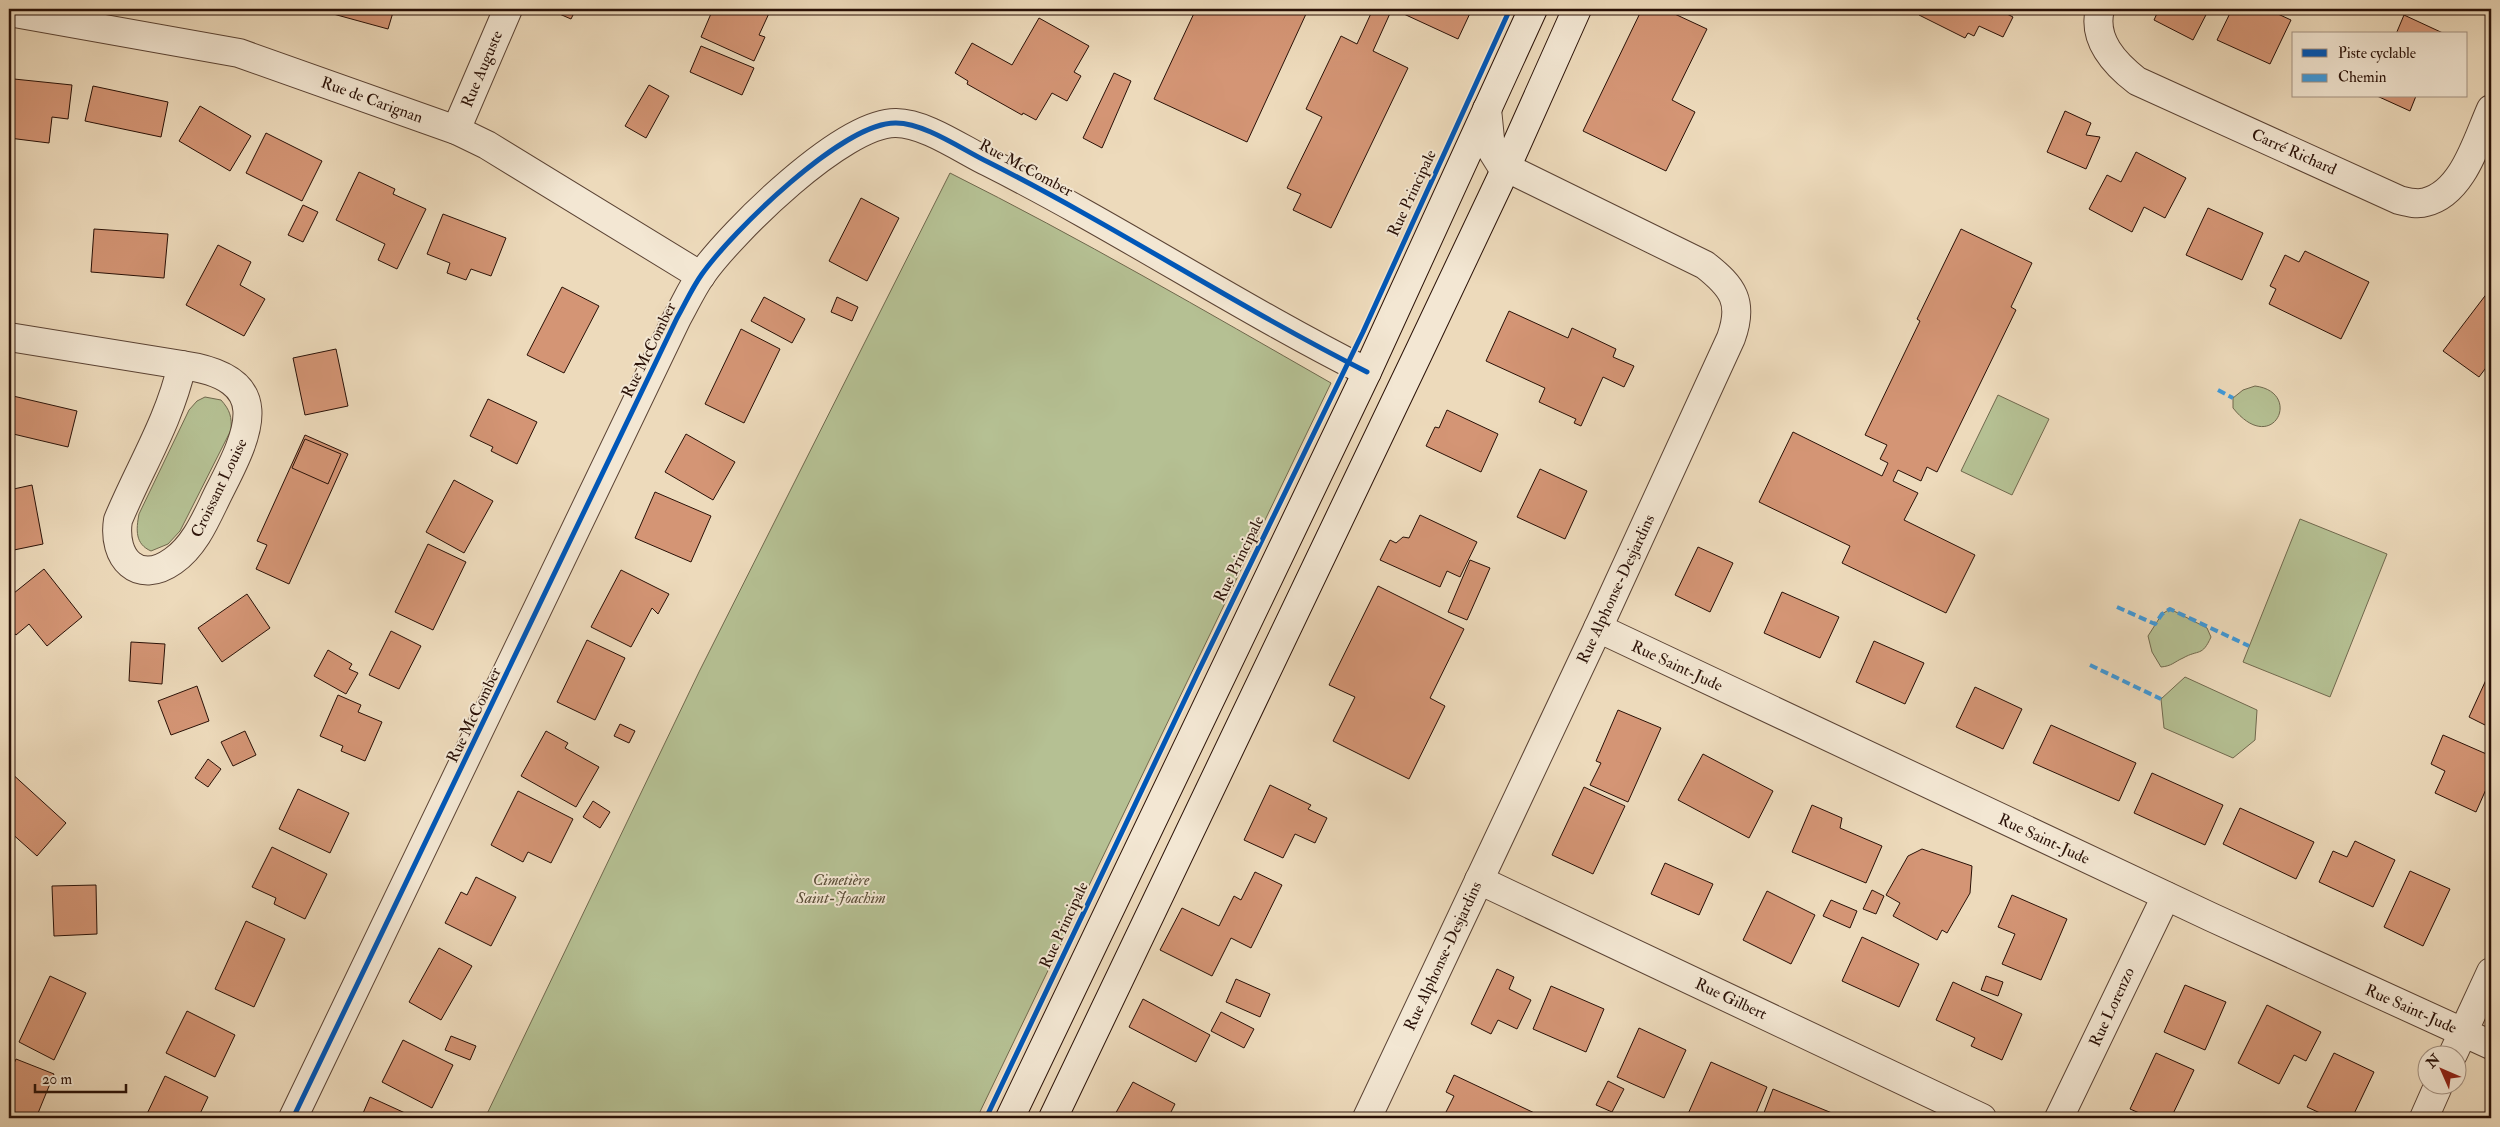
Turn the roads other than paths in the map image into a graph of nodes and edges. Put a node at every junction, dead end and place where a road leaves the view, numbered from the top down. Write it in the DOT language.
graph roads {
  1 [pos="508,9"];
  2 [pos="1533,9"];
  3 [pos="1577,9"];
  4 [pos="2100,9"];
  5 [pos="9,12"];
  6 [pos="1487,109"];
  7 [pos="2491,109"];
  8 [pos="456,130"];
  9 [pos="1506,168"];
  10 [pos="701,276"];
  11 [pos="9,337"];
  12 [pos="182,365"];
  13 [pos="1367,372"];
  14 [pos="1598,628"];
  15 [pos="1479,880"];
  16 [pos="2166,896"];
  17 [pos="2491,972"];
  18 [pos="2458,1043"];
  19 [pos="2491,1045"];
  20 [pos="2435,1094"];
  21 [pos="293,1118"];
  22 [pos="1010,1118"];
  23 [pos="1052,1118"];
  24 [pos="1367,1118"];
  25 [pos="1982,1118"];
  26 [pos="2059,1118"];
  27 [pos="2424,1118"];
  1 -- 8 [label="street, Rue Auguste"];
  2 -- 6 [label="street, Rue Principale"];
  3 -- 9 [label="street"];
  4 -- 7 [label="street, Carré Richard"];
  5 -- 8 [label="street, Rue de Carignan"];
  6 -- 9 [label="street"];
  6 -- 13 [label="street, Rue Principale"];
  8 -- 10 [label="street, Rue de Carignan"];
  9 -- 14 [label="street, Rue Alphonse-Desjardins"];
  9 -- 23 [label="street"];
  10 -- 13 [label="street, Rue McComber"];
  10 -- 21 [label="street, Rue McComber"];
  11 -- 12 [label="street, Croissant Louise"];
  12 -- 12 [label="street, Croissant Louise"];
  13 -- 22 [label="street, Rue Principale"];
  14 -- 15 [label="street, Rue Alphonse-Desjardins"];
  14 -- 16 [label="street, Rue Saint-Jude"];
  15 -- 24 [label="street, Rue Alphonse-Desjardins"];
  15 -- 25 [label="street, Rue Gilbert"];
  16 -- 18 [label="street, Rue Saint-Jude"];
  16 -- 26 [label="street, Rue Lorenzo"];
  17 -- 18 [label="street"];
  18 -- 19 [label="street, Rue Saint-Jude"];
  20 -- 27 [label="street"];
}
